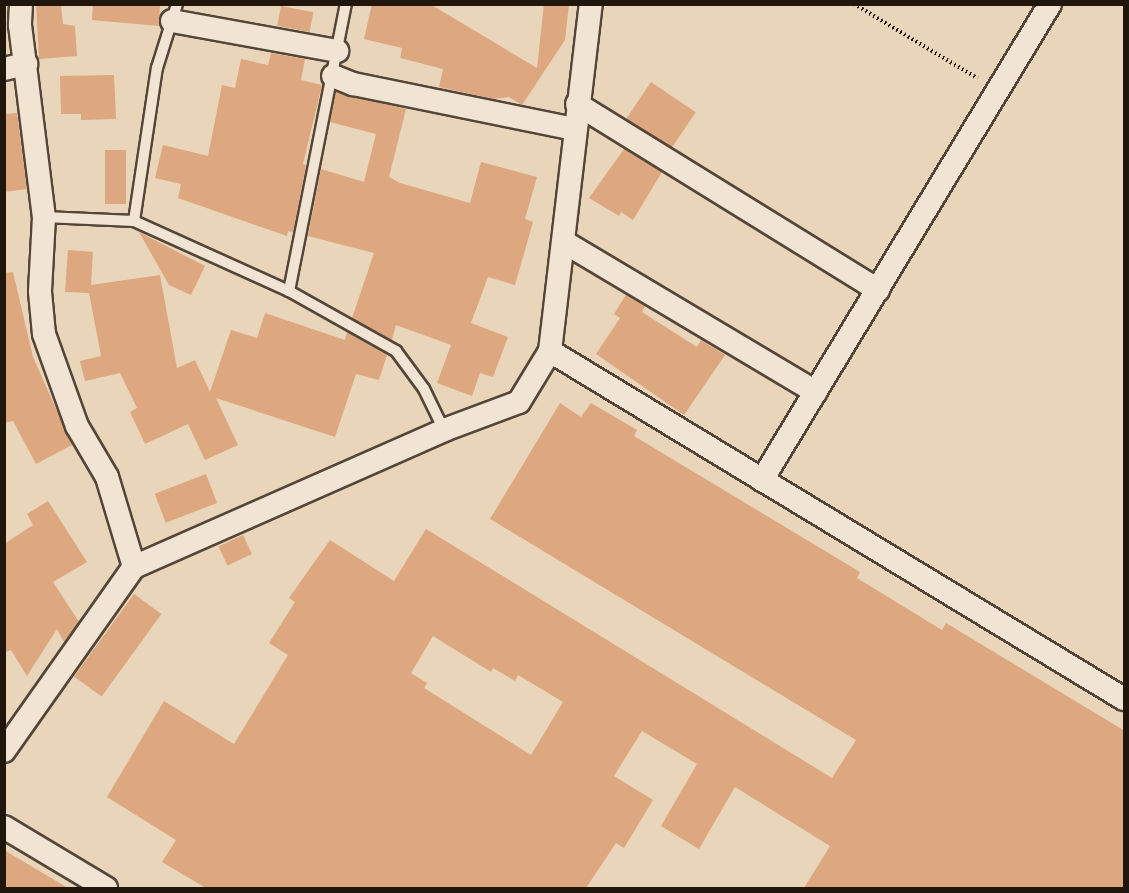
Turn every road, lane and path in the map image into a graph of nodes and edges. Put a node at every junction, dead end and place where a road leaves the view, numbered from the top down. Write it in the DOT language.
graph roads {
  1 [pos="21,4"];
  2 [pos="346,4"];
  3 [pos="591,4"];
  4 [pos="854,4"];
  5 [pos="1050,4"];
  6 [pos="175,13"];
  7 [pos="337,51"];
  8 [pos="15,67"];
  9 [pos="333,76"];
  10 [pos="998,91"];
  11 [pos="577,104"];
  12 [pos="574,129"];
  13 [pos="44,217"];
  14 [pos="134,221"];
  15 [pos="564,242"];
  16 [pos="878,290"];
  17 [pos="289,291"];
  18 [pos="550,351"];
  19 [pos="816,392"];
  20 [pos="444,430"];
  21 [pos="762,480"];
  22 [pos="134,567"];
  23 [pos="1125,699"];
  24 [pos="4,751"];
  25 [pos="4,827"];
  26 [pos="106,888"];
  1 -- 8 [label="street"];
  2 -- 7 [label="lane"];
  3 -- 11 [label="street"];
  4 -- 10 [label="path"];
  5 -- 10 [label="street"];
  6 -- 7 [label="street"];
  6 -- 14 [label="lane"];
  7 -- 9 [label="lane"];
  8 -- 13 [label="street"];
  9 -- 12 [label="street"];
  9 -- 17 [label="lane"];
  10 -- 16 [label="street"];
  11 -- 12 [label="street"];
  11 -- 16 [label="street"];
  12 -- 15 [label="street"];
  13 -- 14 [label="lane"];
  13 -- 22 [label="street"];
  14 -- 17 [label="lane"];
  15 -- 18 [label="street"];
  15 -- 19 [label="street"];
  16 -- 19 [label="street"];
  17 -- 20 [label="lane"];
  18 -- 20 [label="street"];
  18 -- 21 [label="street"];
  19 -- 21 [label="street"];
  20 -- 22 [label="street"];
  21 -- 23 [label="street"];
  22 -- 24 [label="street"];
  25 -- 26 [label="street"];
}
